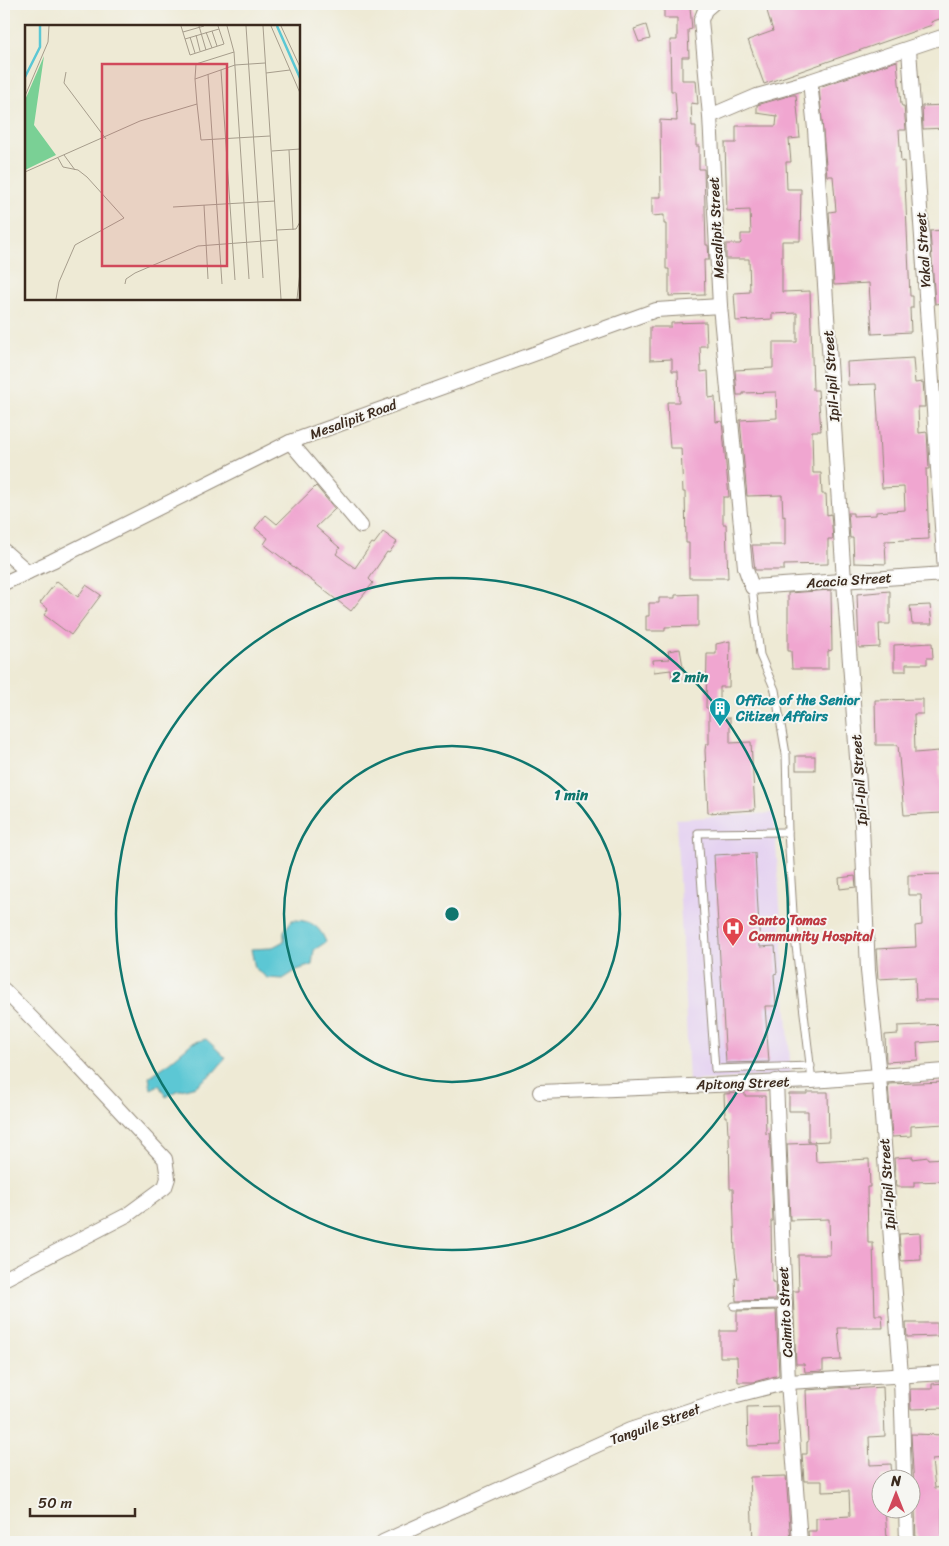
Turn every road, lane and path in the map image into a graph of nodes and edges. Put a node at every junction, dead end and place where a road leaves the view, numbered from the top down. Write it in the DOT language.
graph roads {
  1 [pos="712,4"];
  2 [pos="945,36"];
  3 [pos="909,49"];
  4 [pos="810,81"];
  5 [pos="710,116"];
  6 [pos="720,306"];
  7 [pos="290,442"];
  8 [pos="361,526"];
  9 [pos="4,551"];
  10 [pos="945,570"];
  11 [pos="28,572"];
  12 [pos="945,574"];
  13 [pos="844,581"];
  14 [pos="4,583"];
  15 [pos="752,586"];
  16 [pos="788,832"];
  17 [pos="4,990"];
  18 [pos="811,1066"];
  19 [pos="945,1071"];
  20 [pos="879,1076"];
  21 [pos="776,1081"];
  22 [pos="812,1081"];
  23 [pos="540,1092"];
  24 [pos="4,1279"];
  25 [pos="785,1305"];
  26 [pos="734,1306"];
  27 [pos="945,1373"];
  28 [pos="901,1376"];
  29 [pos="788,1382"];
  30 [pos="904,1468"];
  31 [pos="906,1518"];
  32 [pos="383,1542"];
  33 [pos="800,1542"];
  34 [pos="907,1542"];
  1 -- 5 [label="street, Mesalipit Street"];
  2 -- 3 [label="street"];
  3 -- 4 [label="street"];
  3 -- 10 [label="street, Yakal Street"];
  4 -- 5 [label="street"];
  4 -- 13 [label="street, Ipil-Ipil Street"];
  5 -- 6 [label="street, Mesalipit Street"];
  6 -- 7 [label="street, Mesalipit Road"];
  6 -- 15 [label="street, Mesalipit Street"];
  7 -- 8 [label="street"];
  7 -- 11 [label="street, Mesalipit Road"];
  9 -- 11 [label="street"];
  11 -- 14 [label="street, Mesalipit Road"];
  12 -- 13 [label="street, Acacia Street"];
  13 -- 15 [label="street, Acacia Street"];
  13 -- 20 [label="street, Ipil-Ipil Street"];
  15 -- 16 [label="lane"];
  16 -- 18 [label="lane"];
  16 -- 18 [label="lane"];
  17 -- 24 [label="street"];
  18 -- 22 [label="lane"];
  19 -- 20 [label="street, Apitong Street"];
  20 -- 22 [label="street, Apitong Street"];
  20 -- 28 [label="street, Ipil-Ipil Street"];
  21 -- 22 [label="street, Apitong Street"];
  21 -- 23 [label="street, Apitong Street"];
  21 -- 25 [label="street, Caimito Street"];
  25 -- 26 [label="lane"];
  25 -- 29 [label="street, Caimito Street"];
  27 -- 28 [label="street, Tanguile Street"];
  28 -- 29 [label="street, Tanguile Street"];
  28 -- 30 [label="street, Ipil-Ipil Street"];
  29 -- 32 [label="street, Tanguile Street"];
  29 -- 33 [label="street, Caimito Street"];
  31 -- 34 [label="street"];
}
